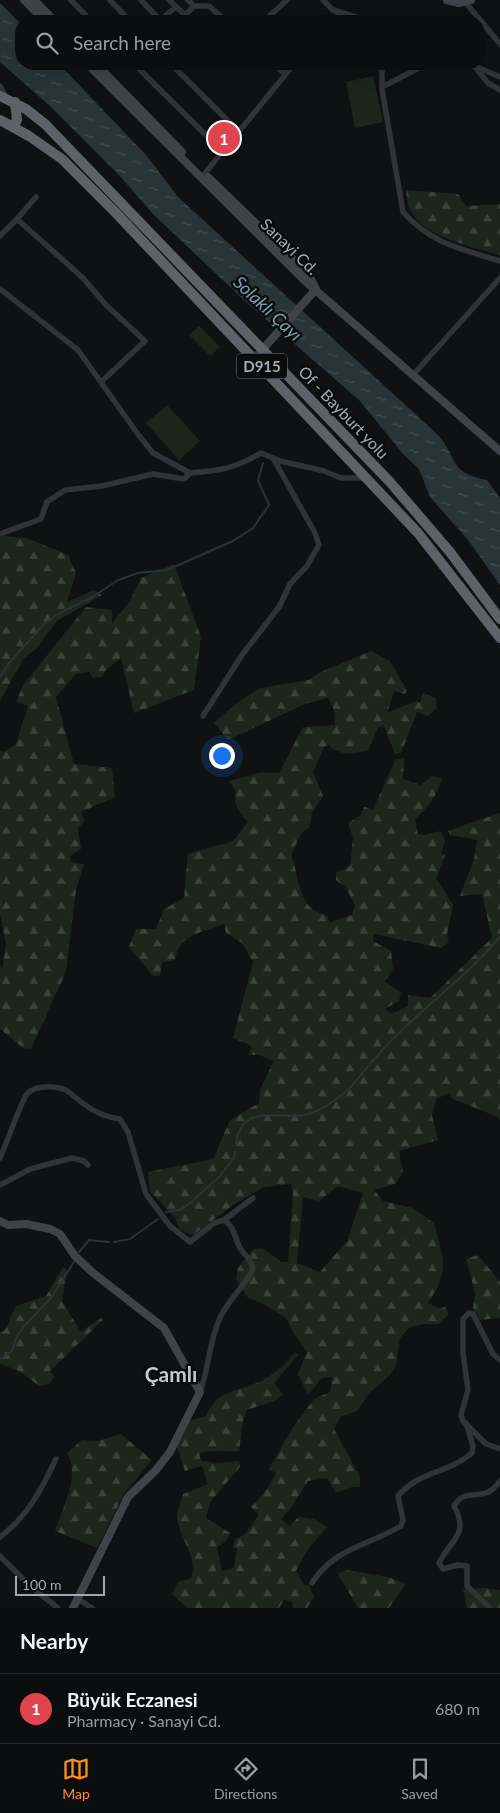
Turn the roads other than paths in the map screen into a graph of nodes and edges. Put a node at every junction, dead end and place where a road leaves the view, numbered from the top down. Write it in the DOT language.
graph roads {
  1 [pos="24,0"];
  2 [pos="34,0"];
  3 [pos="71,0"];
  4 [pos="110,0"];
  5 [pos="141,0"];
  6 [pos="169,0"];
  7 [pos="188,0"];
  8 [pos="288,0"];
  9 [pos="323,0"];
  10 [pos="447,0"];
  11 [pos="469,2"];
  12 [pos="194,6"];
  13 [pos="176,7"];
  14 [pos="340,12"];
  15 [pos="39,15"];
  16 [pos="49,15"];
  17 [pos="86,15"];
  18 [pos="124,15"];
  19 [pos="154,15"];
  20 [pos="166,15"];
  21 [pos="219,15"];
  22 [pos="271,15"];
  23 [pos="338,15"];
  24 [pos="350,15"];
  25 [pos="479,15"];
  26 [pos="485,24"];
  27 [pos="500,44"];
  28 [pos="93,70"];
  29 [pos="102,70"];
  30 [pos="140,70"];
  31 [pos="177,70"];
  32 [pos="280,70"];
  33 [pos="289,70"];
  34 [pos="382,70"];
  35 [pos="415,70"];
  36 [pos="478,70"];
  37 [pos="485,70"];
  38 [pos="285,74"];
  39 [pos="500,76"];
  40 [pos="0,86"];
  41 [pos="382,87"];
  42 [pos="500,90"];
  43 [pos="7,99"];
  44 [pos="1,122"];
  45 [pos="13,127"];
  46 [pos="238,132"];
  47 [pos="222,151"];
  48 [pos="202,175"];
  49 [pos="36,197"];
  50 [pos="16,219"];
  51 [pos="0,236"];
  52 [pos="500,261"];
  53 [pos="500,278"];
  54 [pos="316,289"];
  55 [pos="0,290"];
  56 [pos="265,348"];
  57 [pos="255,358"];
  58 [pos="412,376"];
  59 [pos="102,382"];
  60 [pos="498,451"];
  61 [pos="273,458"];
  62 [pos="190,473"];
  63 [pos="366,478"];
  64 [pos="0,534"];
  65 [pos="500,619"];
  66 [pos="500,638"];
  67 [pos="203,716"];
  68 [pos="0,1158"];
  69 [pos="88,1164"];
  70 [pos="0,1185"];
  71 [pos="252,1198"];
  72 [pos="224,1220"];
  73 [pos="0,1221"];
  74 [pos="500,1360"];
  75 [pos="200,1392"];
  76 [pos="466,1423"];
  77 [pos="500,1449"];
  78 [pos="56,1459"];
  79 [pos="500,1481"];
  80 [pos="0,1537"];
  81 [pos="0,1556"];
  82 [pos="312,1583"];
  83 [pos="78,1599"];
  84 [pos="58,1608"];
  85 [pos="73,1608"];
  86 [pos="92,1608"];
  87 [pos="490,1608"];
  1 -- 15 [label="street"];
  2 -- 16 [label="street"];
  3 -- 17 [label="street"];
  4 -- 18 [label="street"];
  5 -- 19 [label="street"];
  6 -- 13 [label="street"];
  7 -- 12 [label="street"];
  8 -- 22 [label="street"];
  9 -- 14 [label="street"];
  10 -- 11 [label="street"];
  11 -- 25 [label="street"];
  12 -- 13 [label="street"];
  12 -- 21 [label="street"];
  13 -- 20 [label="street"];
  14 -- 23 [label="street"];
  14 -- 24 [label="street"];
  26 -- 27 [label="street"];
  28 -- 48 [label="street, Sanayi Cd."];
  29 -- 48 [label="street, Sanayi Cd."];
  30 -- 47 [label="street"];
  31 -- 46 [label="street"];
  32 -- 38 [label="street"];
  33 -- 38 [label="street"];
  34 -- 41 [label="street"];
  35 -- 41 [label="street"];
  36 -- 42 [label="street"];
  37 -- 39 [label="street"];
  38 -- 46 [label="street"];
  40 -- 43 [label="street"];
  41 -- 52 [label="street"];
  43 -- 45 [label="highway"];
  43 -- 56 [label="highway, Of - Bayburt yolu / D915"];
  44 -- 45 [label="highway, Of - Bayburt yolu / D915"];
  45 -- 57 [label="highway, Of - Bayburt yolu / D915"];
  46 -- 47 [label="street"];
  47 -- 48 [label="street"];
  48 -- 54 [label="street, Sanayi Cd."];
  49 -- 50 [label="street"];
  50 -- 51 [label="street"];
  50 -- 59 [label="street"];
  53 -- 58 [label="street"];
  54 -- 56 [label="street"];
  54 -- 58 [label="street, Sanayi Cd."];
  55 -- 59 [label="street"];
  56 -- 57 [label="street"];
  56 -- 65 [label="highway, Of - Bayburt yolu / D915"];
  57 -- 63 [label="highway, Of - Bayburt yolu / D915"];
  58 -- 60 [label="street, Sanayi Cd."];
  59 -- 62 [label="street"];
  61 -- 62 [label="street"];
  61 -- 63 [label="street"];
  61 -- 67 [label="street"];
  62 -- 64 [label="street"];
  63 -- 66 [label="highway, Of - Bayburt yolu / D915"];
  68 -- 72 [label="street"];
  69 -- 70 [label="street"];
  71 -- 72 [label="street"];
  72 -- 75 [label="street"];
  73 -- 75 [label="street"];
  74 -- 76 [label="street"];
  75 -- 83 [label="street"];
  76 -- 77 [label="street"];
  76 -- 82 [label="street"];
  78 -- 80 [label="street"];
  79 -- 87 [label="street"];
  81 -- 84 [label="street"];
  83 -- 85 [label="street"];
  83 -- 86 [label="street"];
}
